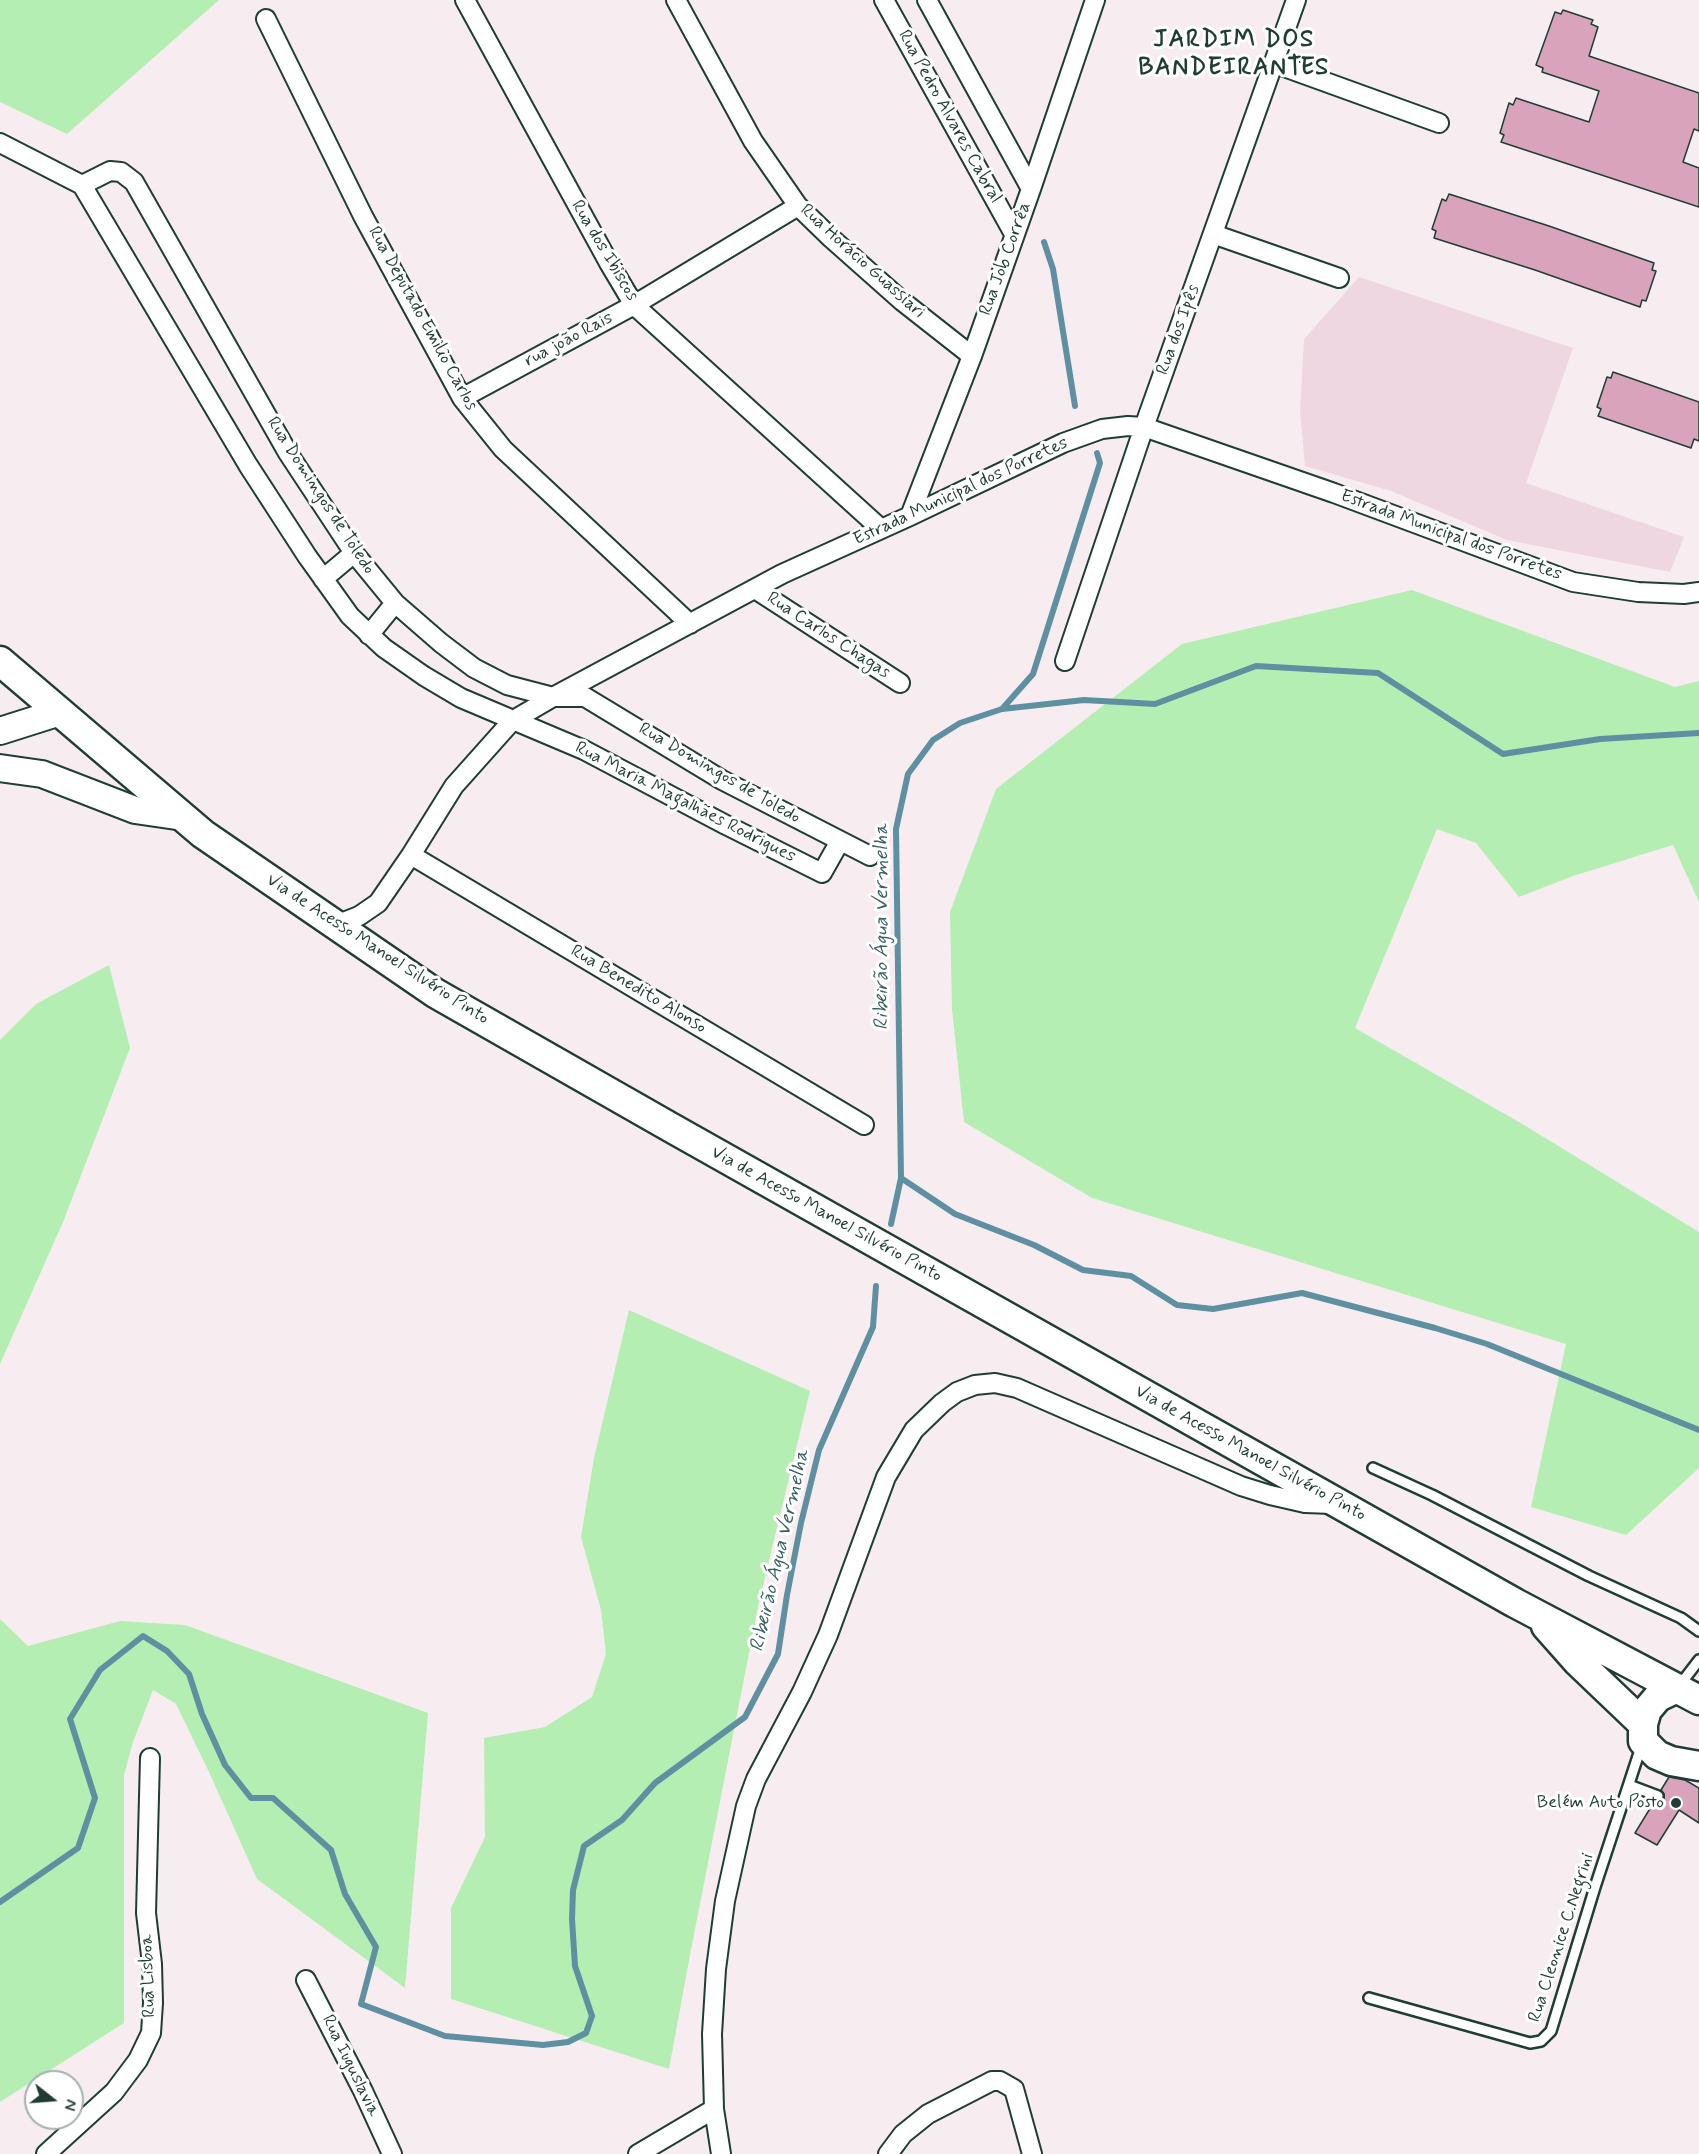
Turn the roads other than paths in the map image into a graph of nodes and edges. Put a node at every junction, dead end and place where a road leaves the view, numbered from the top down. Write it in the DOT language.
graph roads {
  1 [pos="465,0"];
  2 [pos="676,0"];
  3 [pos="884,0"];
  4 [pos="927,0"];
  5 [pos="1095,0"];
  6 [pos="1296,0"];
  7 [pos="266,19"];
  8 [pos="1273,63"];
  9 [pos="1439,123"];
  10 [pos="0,143"];
  11 [pos="82,185"];
  12 [pos="1031,189"];
  13 [pos="798,207"];
  14 [pos="1014,234"];
  15 [pos="1213,234"];
  16 [pos="1339,278"];
  17 [pos="634,305"];
  18 [pos="972,356"];
  19 [pos="462,398"];
  20 [pos="1144,427"];
  21 [pos="910,516"];
  22 [pos="881,529"];
  23 [pos="354,553"];
  24 [pos="323,579"];
  25 [pos="755,589"];
  26 [pos="1699,592"];
  27 [pos="395,603"];
  28 [pos="690,624"];
  29 [pos="369,635"];
  30 [pos="0,661"];
  31 [pos="1065,661"];
  32 [pos="900,683"];
  33 [pos="553,697"];
  34 [pos="60,712"];
  35 [pos="512,721"];
  36 [pos="0,731"];
  37 [pos="0,768"];
  38 [pos="183,817"];
  39 [pos="840,841"];
  40 [pos="411,855"];
  41 [pos="870,856"];
  42 [pos="336,925"];
  43 [pos="864,1125"];
  44 [pos="1372,1468"];
  45 [pos="1341,1505"];
  46 [pos="1532,1611"];
  47 [pos="1699,1631"];
  48 [pos="1699,1660"];
  49 [pos="1688,1694"];
  50 [pos="1643,1733"];
  51 [pos="150,1758"];
  52 [pos="1699,1766"];
  53 [pos="1629,1785"];
  54 [pos="1658,1796"];
  55 [pos="306,1980"];
  56 [pos="1369,1998"];
  57 [pos="714,2109"];
  58 [pos="666,2146"];
  59 [pos="46,2154"];
  60 [pos="392,2154"];
  61 [pos="638,2154"];
  62 [pos="721,2154"];
  63 [pos="888,2154"];
  64 [pos="1032,2154"];
  1 -- 17 [label="street, Rua dos Ibiscos"];
  2 -- 13 [label="street, Rua Horácio Guassiari"];
  3 -- 14 [label="street, Rua Pedro Alvares Cabral"];
  4 -- 12 [label="street, Rua Pedro Alvares Cabral"];
  5 -- 12 [label="street, Rua Job Corrêa"];
  6 -- 8 [label="street, Rua dos Ipês"];
  7 -- 19 [label="street, Rua Deputado Emilio Carlos"];
  8 -- 9 [label="street"];
  8 -- 15 [label="street, Rua dos Ipês"];
  10 -- 11 [label="street"];
  11 -- 23 [label="street, Rua Domingos de Toledo"];
  11 -- 24 [label="street"];
  12 -- 14 [label="street, Rua Job Corrêa"];
  13 -- 17 [label="street, rua joão Rais"];
  13 -- 18 [label="street, Rua Horácio Guassiari"];
  14 -- 18 [label="street, Rua Job Corrêa"];
  15 -- 16 [label="street"];
  15 -- 20 [label="street, Rua dos Ipês"];
  17 -- 19 [label="street, rua joão Rais"];
  17 -- 22 [label="street, Rua dos Ibiscos"];
  18 -- 21 [label="street, Rua Job Corrêa"];
  19 -- 28 [label="street, Rua Deputado Emilio Carlos"];
  20 -- 21 [label="street, Estrada Municipal dos Porretes"];
  20 -- 26 [label="street, Estrada Municipal dos Porretes"];
  20 -- 31 [label="street, Rua dos Ipês"];
  21 -- 22 [label="street, Estrada Municipal dos Porretes"];
  22 -- 25 [label="street, Estrada Municipal dos Porretes"];
  23 -- 24 [label="street"];
  23 -- 27 [label="street, Rua Domingos de Toledo"];
  24 -- 29 [label="street"];
  25 -- 28 [label="street, Estrada Municipal dos Porretes"];
  25 -- 32 [label="street, Rua Carlos Chagas"];
  27 -- 29 [label="street"];
  27 -- 33 [label="street, Rua Domingos de Toledo"];
  28 -- 33 [label="street, Estrada Municipal dos Porretes"];
  29 -- 35 [label="street"];
  30 -- 34 [label="main road, Via de Acesso Manoel Silvério Pinto"];
  33 -- 35 [label="street, Estrada Municipal dos Porretes"];
  33 -- 39 [label="street, Rua Domingos de Toledo"];
  34 -- 36 [label="street"];
  34 -- 38 [label="main road, Via de Acesso Manoel Silvério Pinto"];
  35 -- 39 [label="street, Rua Maria Magalhães Rodrigues"];
  35 -- 40 [label="street, Estrada Municipal dos Porretes"];
  37 -- 38 [label="street"];
  38 -- 42 [label="main road, Via de Acesso Manoel Silvério Pinto"];
  39 -- 41 [label="street, Rua Domingos de Toledo"];
  40 -- 42 [label="street, Estrada Municipal dos Porretes"];
  40 -- 43 [label="street, Rua Benedito Alonso"];
  42 -- 45 [label="main road, Via de Acesso Manoel Silvério Pinto"];
  44 -- 47 [label="lane"];
  45 -- 46 [label="main road, Via de Acesso Manoel Silvério Pinto"];
  45 -- 57 [label="street"];
  46 -- 49 [label="main road, Via de Acesso Manoel Silvério Pinto"];
  46 -- 50 [label="main road"];
  48 -- 49 [label="lane"];
  49 -- 50 [label="main road"];
  50 -- 52 [label="main road"];
  50 -- 53 [label="lane, Rua Cleonice C.Negrini"];
  51 -- 59 [label="street, Rua Lisboa"];
  53 -- 54 [label="lane"];
  53 -- 56 [label="lane, Rua Cleonice C.Negrini"];
  55 -- 60 [label="street, Rua Iuguslavia"];
  57 -- 58 [label="street"];
  57 -- 62 [label="street"];
  58 -- 61 [label="street"];
  63 -- 64 [label="street"];
}
